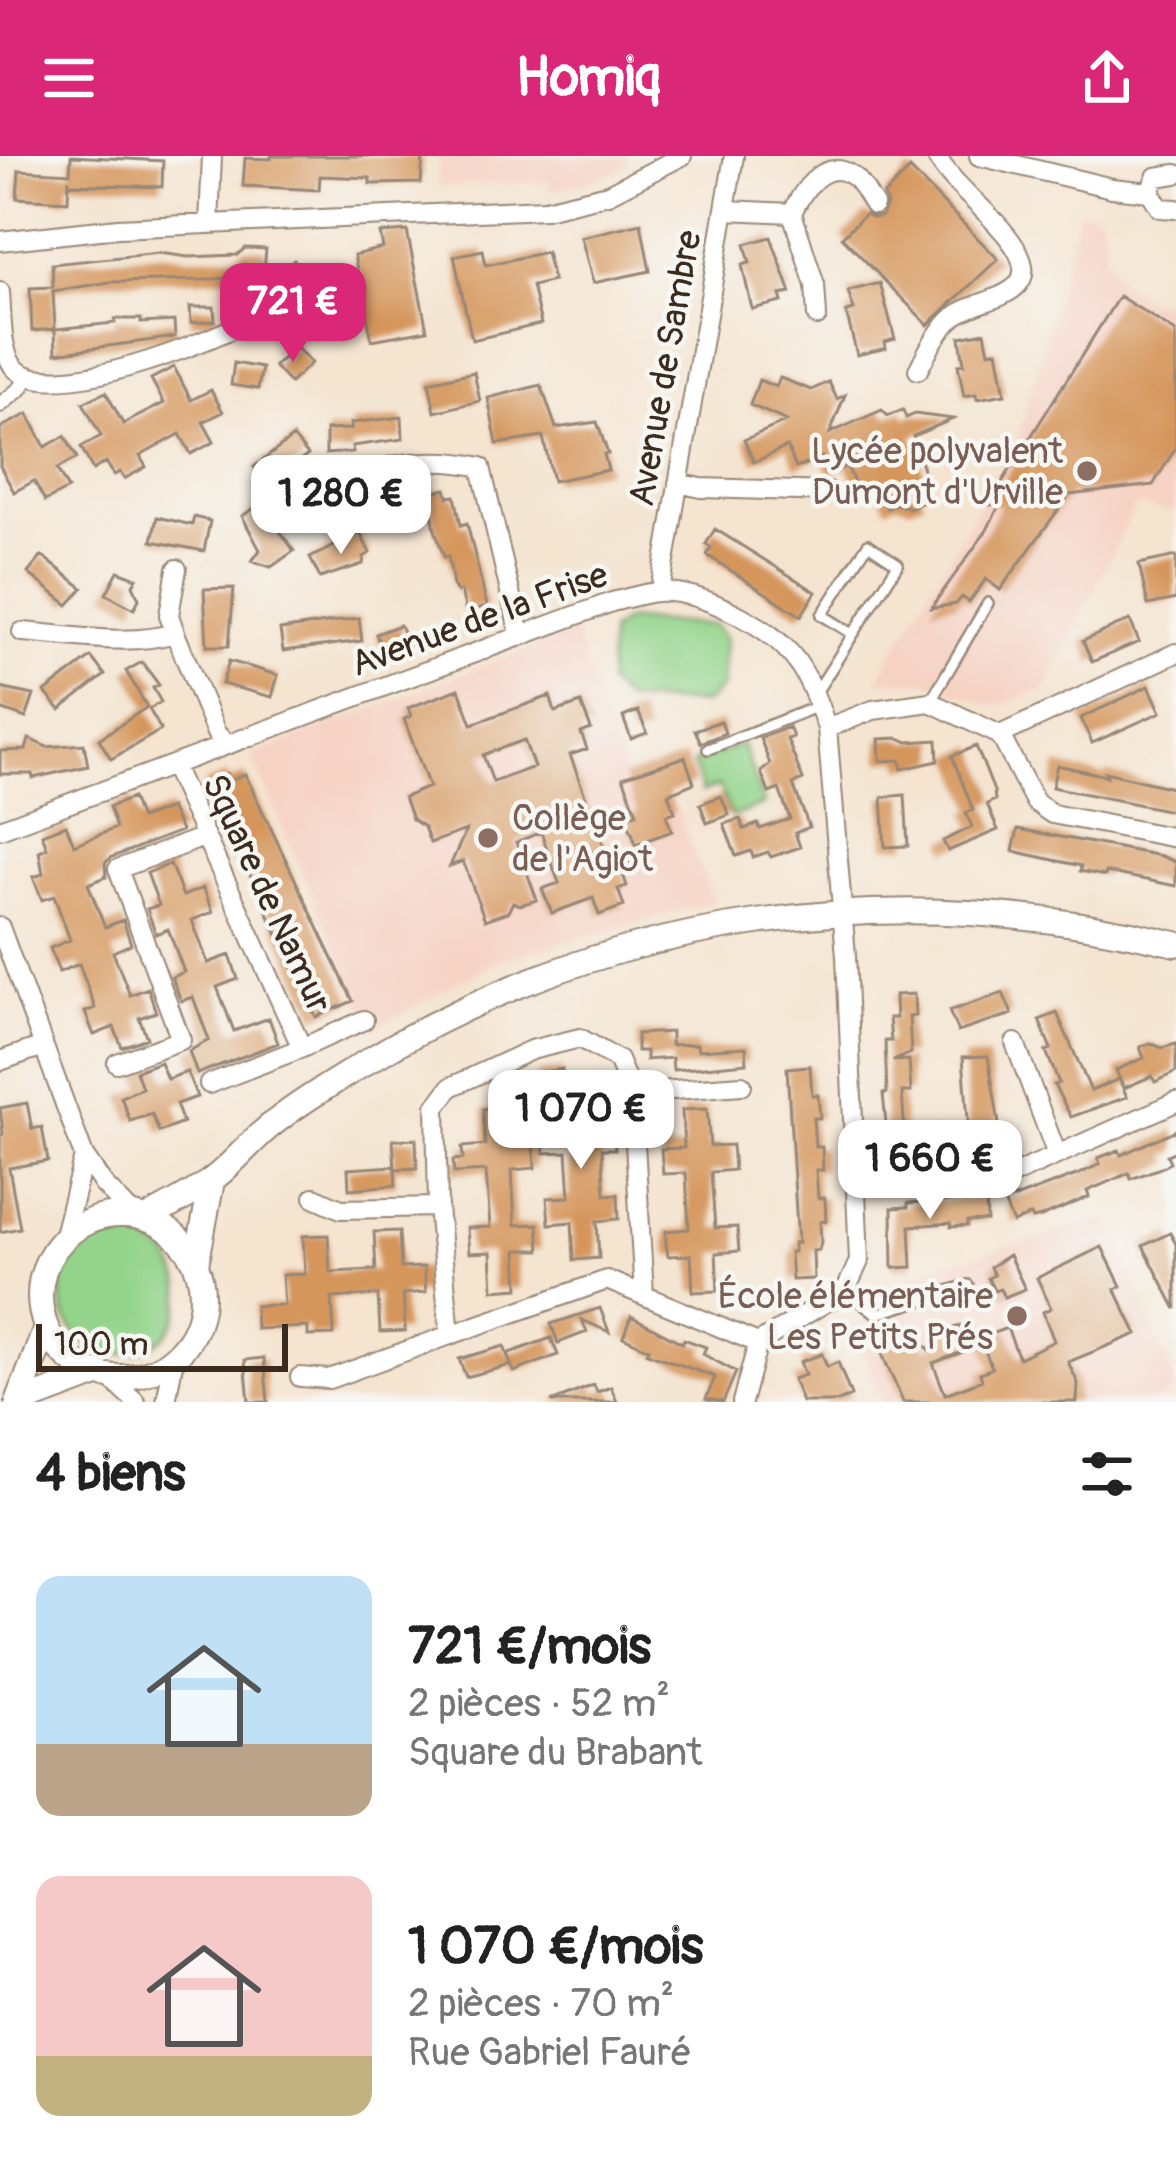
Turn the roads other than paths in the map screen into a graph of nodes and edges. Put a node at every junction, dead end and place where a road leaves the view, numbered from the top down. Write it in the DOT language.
graph roads {
  1 [pos="212,156"];
  2 [pos="682,156"];
  3 [pos="734,156"];
  4 [pos="936,156"];
  5 [pos="979,156"];
  6 [pos="1175,172"];
  7 [pos="1150,192"];
  8 [pos="874,205"];
  9 [pos="1176,209"];
  10 [pos="725,210"];
  11 [pos="792,213"];
  12 [pos="209,224"];
  13 [pos="0,241"];
  14 [pos="0,292"];
  15 [pos="817,316"];
  16 [pos="254,317"];
  17 [pos="918,370"];
  18 [pos="27,377"];
  19 [pos="0,405"];
  20 [pos="678,483"];
  21 [pos="830,492"];
  22 [pos="317,507"];
  23 [pos="177,569"];
  24 [pos="660,591"];
  25 [pos="988,603"];
  26 [pos="22,632"];
  27 [pos="175,633"];
  28 [pos="853,634"];
  29 [pos="520,635"];
  30 [pos="1176,653"];
  31 [pos="817,700"];
  32 [pos="930,703"];
  33 [pos="827,728"];
  34 [pos="1000,736"];
  35 [pos="227,745"];
  36 [pos="708,749"];
  37 [pos="173,766"];
  38 [pos="0,830"];
  39 [pos="205,837"];
  40 [pos="1176,838"];
  41 [pos="841,911"];
  42 [pos="0,927"];
  43 [pos="1176,944"];
  44 [pos="364,1020"];
  45 [pos="1015,1043"];
  46 [pos="43,1046"];
  47 [pos="302,1048"];
  48 [pos="0,1061"];
  49 [pos="117,1063"];
  50 [pos="209,1084"];
  51 [pos="742,1085"];
  52 [pos="632,1093"];
  53 [pos="1176,1102"];
  54 [pos="1057,1155"];
  55 [pos="85,1156"];
  56 [pos="212,1180"];
  57 [pos="856,1181"];
  58 [pos="314,1197"];
  59 [pos="438,1207"];
  60 [pos="140,1217"];
  61 [pos="63,1239"];
  62 [pos="196,1265"];
  63 [pos="968,1285"];
  64 [pos="847,1290"];
  65 [pos="644,1294"];
  66 [pos="46,1328"];
  67 [pos="450,1335"];
  68 [pos="758,1343"];
  69 [pos="174,1358"];
  70 [pos="102,1375"];
  71 [pos="300,1377"];
  72 [pos="21,1402"];
  73 [pos="136,1402"];
  74 [pos="166,1402"];
  75 [pos="742,1402"];
  1 -- 12 [label="street"];
  2 -- 12 [label="street"];
  3 -- 10 [label="street, Avenue de Sambre"];
  4 -- 17 [label="street"];
  5 -- 7 [label="street"];
  6 -- 7 [label="street"];
  7 -- 9 [label="street"];
  8 -- 11 [label="street"];
  10 -- 11 [label="street"];
  10 -- 20 [label="street, Avenue de Sambre"];
  11 -- 15 [label="street"];
  12 -- 13 [label="street"];
  14 -- 18 [label="street"];
  16 -- 18 [label="street"];
  18 -- 19 [label="street"];
  20 -- 21 [label="street"];
  20 -- 24 [label="street, Avenue de Sambre"];
  22 -- 29 [label="street"];
  23 -- 27 [label="street"];
  24 -- 29 [label="street, Avenue de la Frise"];
  24 -- 31 [label="street, Avenue de la Frise"];
  25 -- 32 [label="lane"];
  26 -- 27 [label="street"];
  27 -- 35 [label="street"];
  28 -- 28 [label="lane"];
  28 -- 31 [label="lane"];
  29 -- 35 [label="street, Avenue de la Frise"];
  30 -- 34 [label="street"];
  31 -- 33 [label="street, Avenue de la Frise"];
  31 -- 36 [label="lane"];
  32 -- 33 [label="street"];
  32 -- 34 [label="street"];
  33 -- 41 [label="street, Avenue de la Frise"];
  34 -- 40 [label="street"];
  35 -- 37 [label="street, Avenue de la Frise"];
  37 -- 38 [label="street, Avenue de la Frise"];
  37 -- 39 [label="street, Square de Namur"];
  39 -- 47 [label="street, Square de Namur"];
  39 -- 49 [label="street"];
  41 -- 43 [label="street"];
  41 -- 56 [label="street"];
  41 -- 57 [label="street, Avenue de la Frise"];
  42 -- 46 [label="street"];
  44 -- 47 [label="street, Square de Namur"];
  45 -- 54 [label="street"];
  46 -- 48 [label="street"];
  46 -- 55 [label="street"];
  47 -- 50 [label="street, Square de Namur"];
  51 -- 52 [label="street"];
  52 -- 59 [label="street"];
  52 -- 65 [label="street"];
  53 -- 54 [label="street"];
  54 -- 57 [label="street"];
  55 -- 60 [label="street"];
  55 -- 61 [label="street"];
  56 -- 60 [label="street"];
  56 -- 62 [label="street"];
  57 -- 64 [label="street, Avenue de la Frise"];
  58 -- 59 [label="street"];
  59 -- 67 [label="street"];
  60 -- 61 [label="street"];
  60 -- 62 [label="street"];
  61 -- 66 [label="street"];
  62 -- 69 [label="street"];
  63 -- 64 [label="lane"];
  64 -- 68 [label="street"];
  65 -- 67 [label="street"];
  65 -- 68 [label="street"];
  66 -- 70 [label="street"];
  66 -- 72 [label="street"];
  67 -- 71 [label="street"];
  68 -- 75 [label="street"];
  69 -- 70 [label="street"];
  69 -- 74 [label="street"];
  70 -- 72 [label="street"];
  70 -- 73 [label="street"];
}
